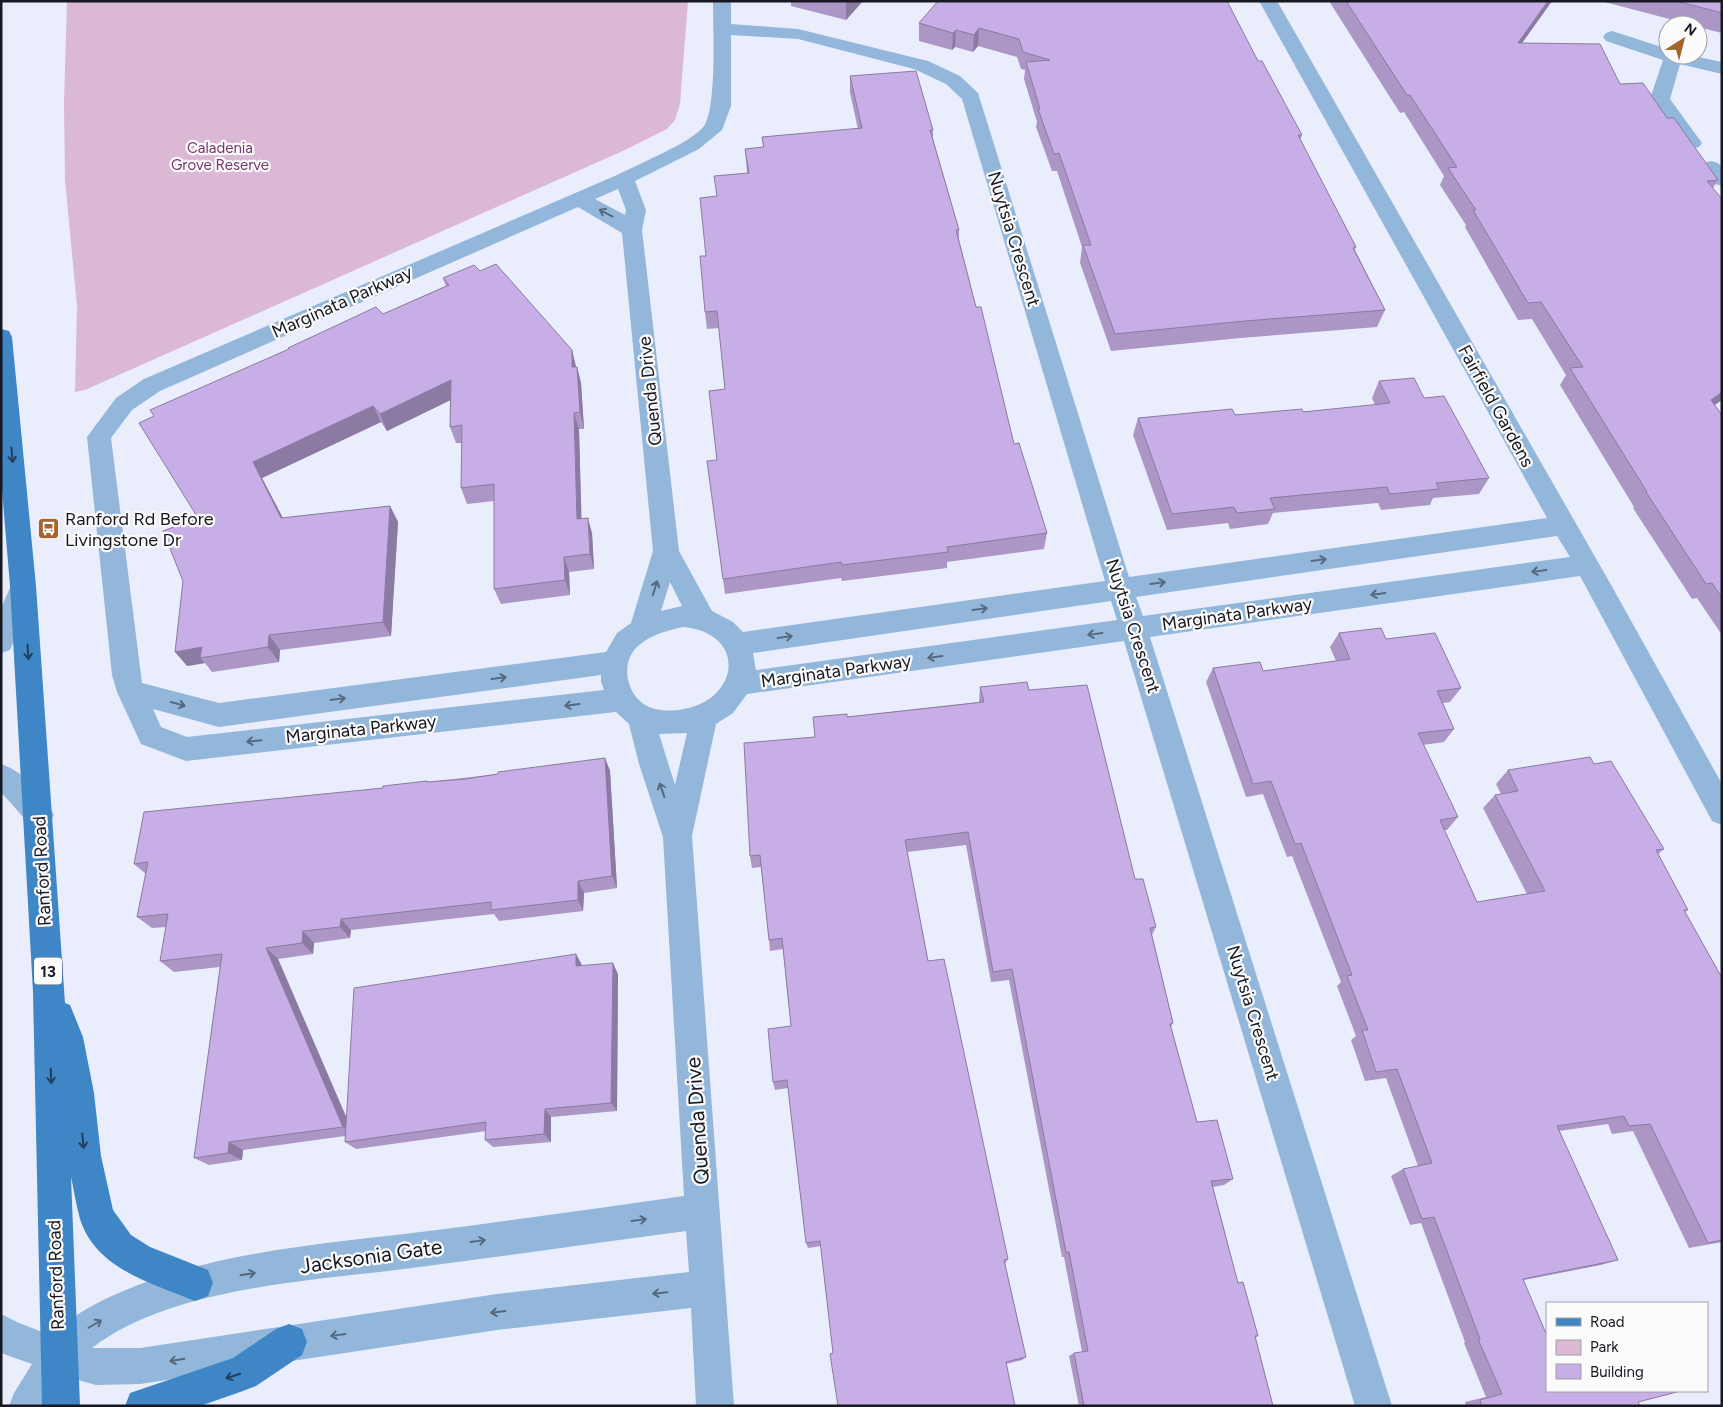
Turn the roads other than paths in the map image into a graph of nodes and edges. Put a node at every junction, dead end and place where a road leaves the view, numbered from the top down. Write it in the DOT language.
graph roads {
  1 [pos="722,1"];
  2 [pos="1268,1"];
  3 [pos="722,29"];
  4 [pos="1612,37"];
  5 [pos="1658,51"];
  6 [pos="1670,65"];
  7 [pos="1708,65"];
  8 [pos="1722,68"];
  9 [pos="1692,143"];
  10 [pos="624,180"];
  11 [pos="579,199"];
  12 [pos="632,230"];
  13 [pos="1,337"];
  14 [pos="1564,525"];
  15 [pos="666,551"];
  16 [pos="1587,565"];
  17 [pos="23,586"];
  18 [pos="1121,588"];
  19 [pos="702,618"];
  20 [pos="643,626"];
  21 [pos="1134,629"];
  22 [pos="1,642"];
  23 [pos="737,644"];
  24 [pos="613,662"];
  25 [pos="738,684"];
  26 [pos="131,692"];
  27 [pos="631,708"];
  28 [pos="704,717"];
  29 [pos="1,776"];
  30 [pos="1722,812"];
  31 [pos="39,815"];
  32 [pos="678,837"];
  33 [pos="49,992"];
  34 [pos="703,1211"];
  35 [pos="194,1283"];
  36 [pos="708,1288"];
  37 [pos="1,1332"];
  38 [pos="289,1342"];
  39 [pos="58,1356"];
  40 [pos="27,1406"];
  41 [pos="61,1406"];
  42 [pos="144,1406"];
  43 [pos="715,1406"];
  44 [pos="1374,1406"];
  1 -- 3 [label="street, Marginata Parkway"];
  2 -- 14 [label="street, Fairfield Gardens"];
  3 -- 10 [label="street, Marginata Parkway"];
  3 -- 18 [label="street, Nuytsia Crescent"];
  4 -- 5 [label="street"];
  6 -- 9 [label="street"];
  7 -- 8 [label="street"];
  10 -- 11 [label="street, Marginata Parkway"];
  10 -- 12 [label="street, Quenda Drive"];
  12 -- 11 [label="street, one-way"];
  11 -- 26 [label="street, Marginata Parkway"];
  12 -- 15 [label="street, Quenda Drive"];
  13 -- 17 [label="main road, Ranford Road / 13, one-way"];
  14 -- 16 [label="street, Fairfield Gardens"];
  18 -- 14 [label="street, one-way"];
  15 -- 19 [label="street, Quenda Drive"];
  20 -- 15 [label="street, Quenda Drive, one-way"];
  16 -- 21 [label="street, Marginata Parkway, one-way"];
  16 -- 30 [label="street, Fairfield Gardens"];
  17 -- 22 [label="street"];
  17 -- 31 [label="main road, Ranford Road / 13, one-way"];
  18 -- 21 [label="street, Nuytsia Crescent"];
  23 -- 18 [label="street, one-way"];
  19 -- 20 [label="street"];
  19 -- 23 [label="street"];
  20 -- 24 [label="street"];
  21 -- 25 [label="street, Marginata Parkway, one-way"];
  21 -- 44 [label="street, Nuytsia Crescent"];
  23 -- 25 [label="street, Marginata Parkway"];
  26 -- 24 [label="street, Marginata Parkway, one-way"];
  24 -- 27 [label="street"];
  25 -- 28 [label="street, Marginata Parkway"];
  27 -- 26 [label="street, Marginata Parkway, one-way"];
  27 -- 28 [label="street, Marginata Parkway"];
  32 -- 27 [label="street, Quenda Drive, one-way"];
  28 -- 32 [label="street, Quenda Drive"];
  29 -- 31 [label="street"];
  31 -- 33 [label="main road, Ranford Road / 13"];
  32 -- 34 [label="street, Quenda Drive"];
  33 -- 35 [label="main road, one-way"];
  33 -- 39 [label="main road, Ranford Road / 13, one-way"];
  35 -- 34 [label="street, Jacksonia Gate, one-way"];
  34 -- 36 [label="street, Quenda Drive"];
  39 -- 35 [label="street, Jacksonia Gate, one-way"];
  36 -- 38 [label="street, one-way"];
  36 -- 43 [label="street, Quenda Drive"];
  37 -- 39 [label="street"];
  38 -- 39 [label="street, one-way"];
  38 -- 42 [label="main road, one-way"];
  39 -- 40 [label="street, Jacksonia Gate"];
  39 -- 41 [label="main road, Ranford Road / 13"];
}
